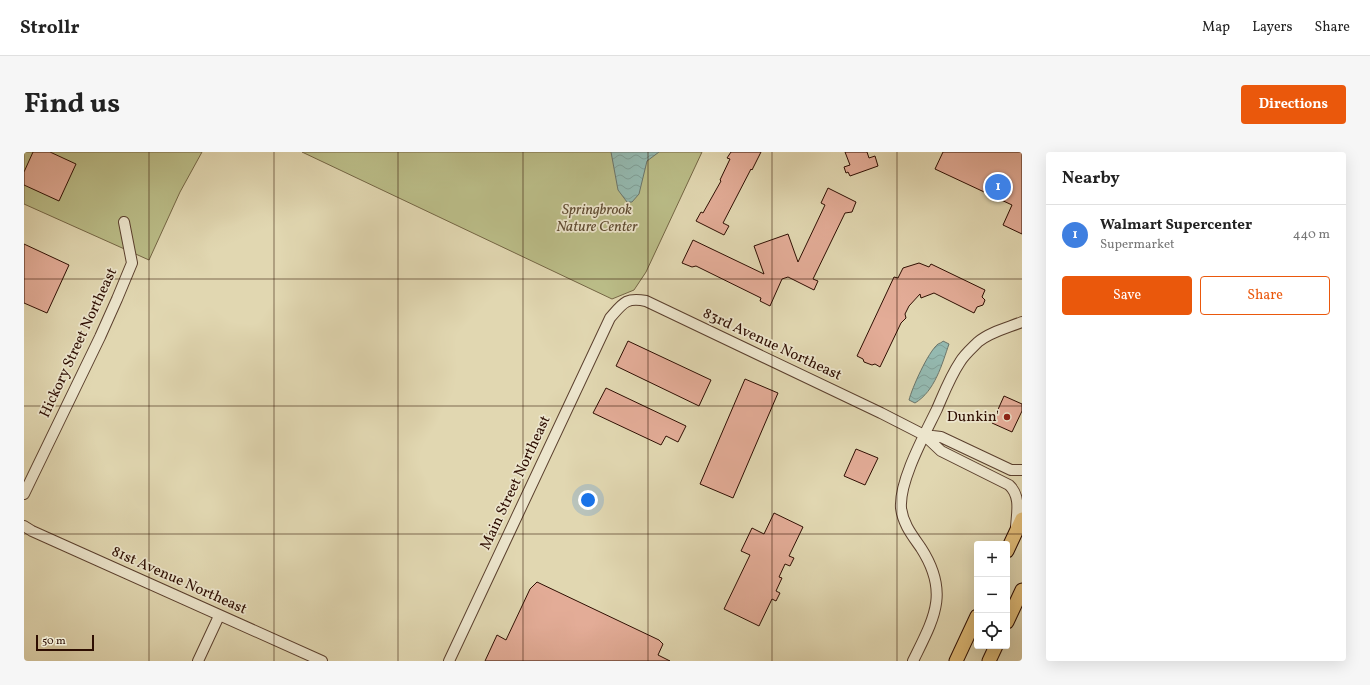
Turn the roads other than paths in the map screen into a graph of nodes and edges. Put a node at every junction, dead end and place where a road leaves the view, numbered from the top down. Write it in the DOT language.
graph roads {
  1 [pos="124,222"];
  2 [pos="610,318"];
  3 [pos="1022,322"];
  4 [pos="924,435"];
  5 [pos="1022,470"];
  6 [pos="24,494"];
  7 [pos="1022,519"];
  8 [pos="24,526"];
  9 [pos="1015,535"];
  10 [pos="1010,545"];
  11 [pos="1022,590"];
  12 [pos="219,616"];
  13 [pos="1010,616"];
  14 [pos="974,622"];
  15 [pos="995,649"];
  16 [pos="198,661"];
  17 [pos="322,661"];
  18 [pos="449,661"];
  19 [pos="913,661"];
  20 [pos="956,661"];
  21 [pos="989,661"];
  1 -- 6 [label="street, Hickory Street Northeast"];
  2 -- 4 [label="street, 83rd Avenue Northeast"];
  2 -- 18 [label="street, Main Street Northeast"];
  3 -- 4 [label="street"];
  4 -- 5 [label="street, 83rd Avenue Northeast"];
  4 -- 9 [label="street, 83rd Avenue Northeast"];
  4 -- 19 [label="street"];
  7 -- 9 [label="main road"];
  8 -- 12 [label="street, 81st Avenue Northeast"];
  9 -- 10 [label="main road"];
  11 -- 13 [label="main road"];
  12 -- 16 [label="street"];
  12 -- 17 [label="street, 81st Avenue Northeast"];
  14 -- 20 [label="main road"];
  15 -- 21 [label="main road"];
}
